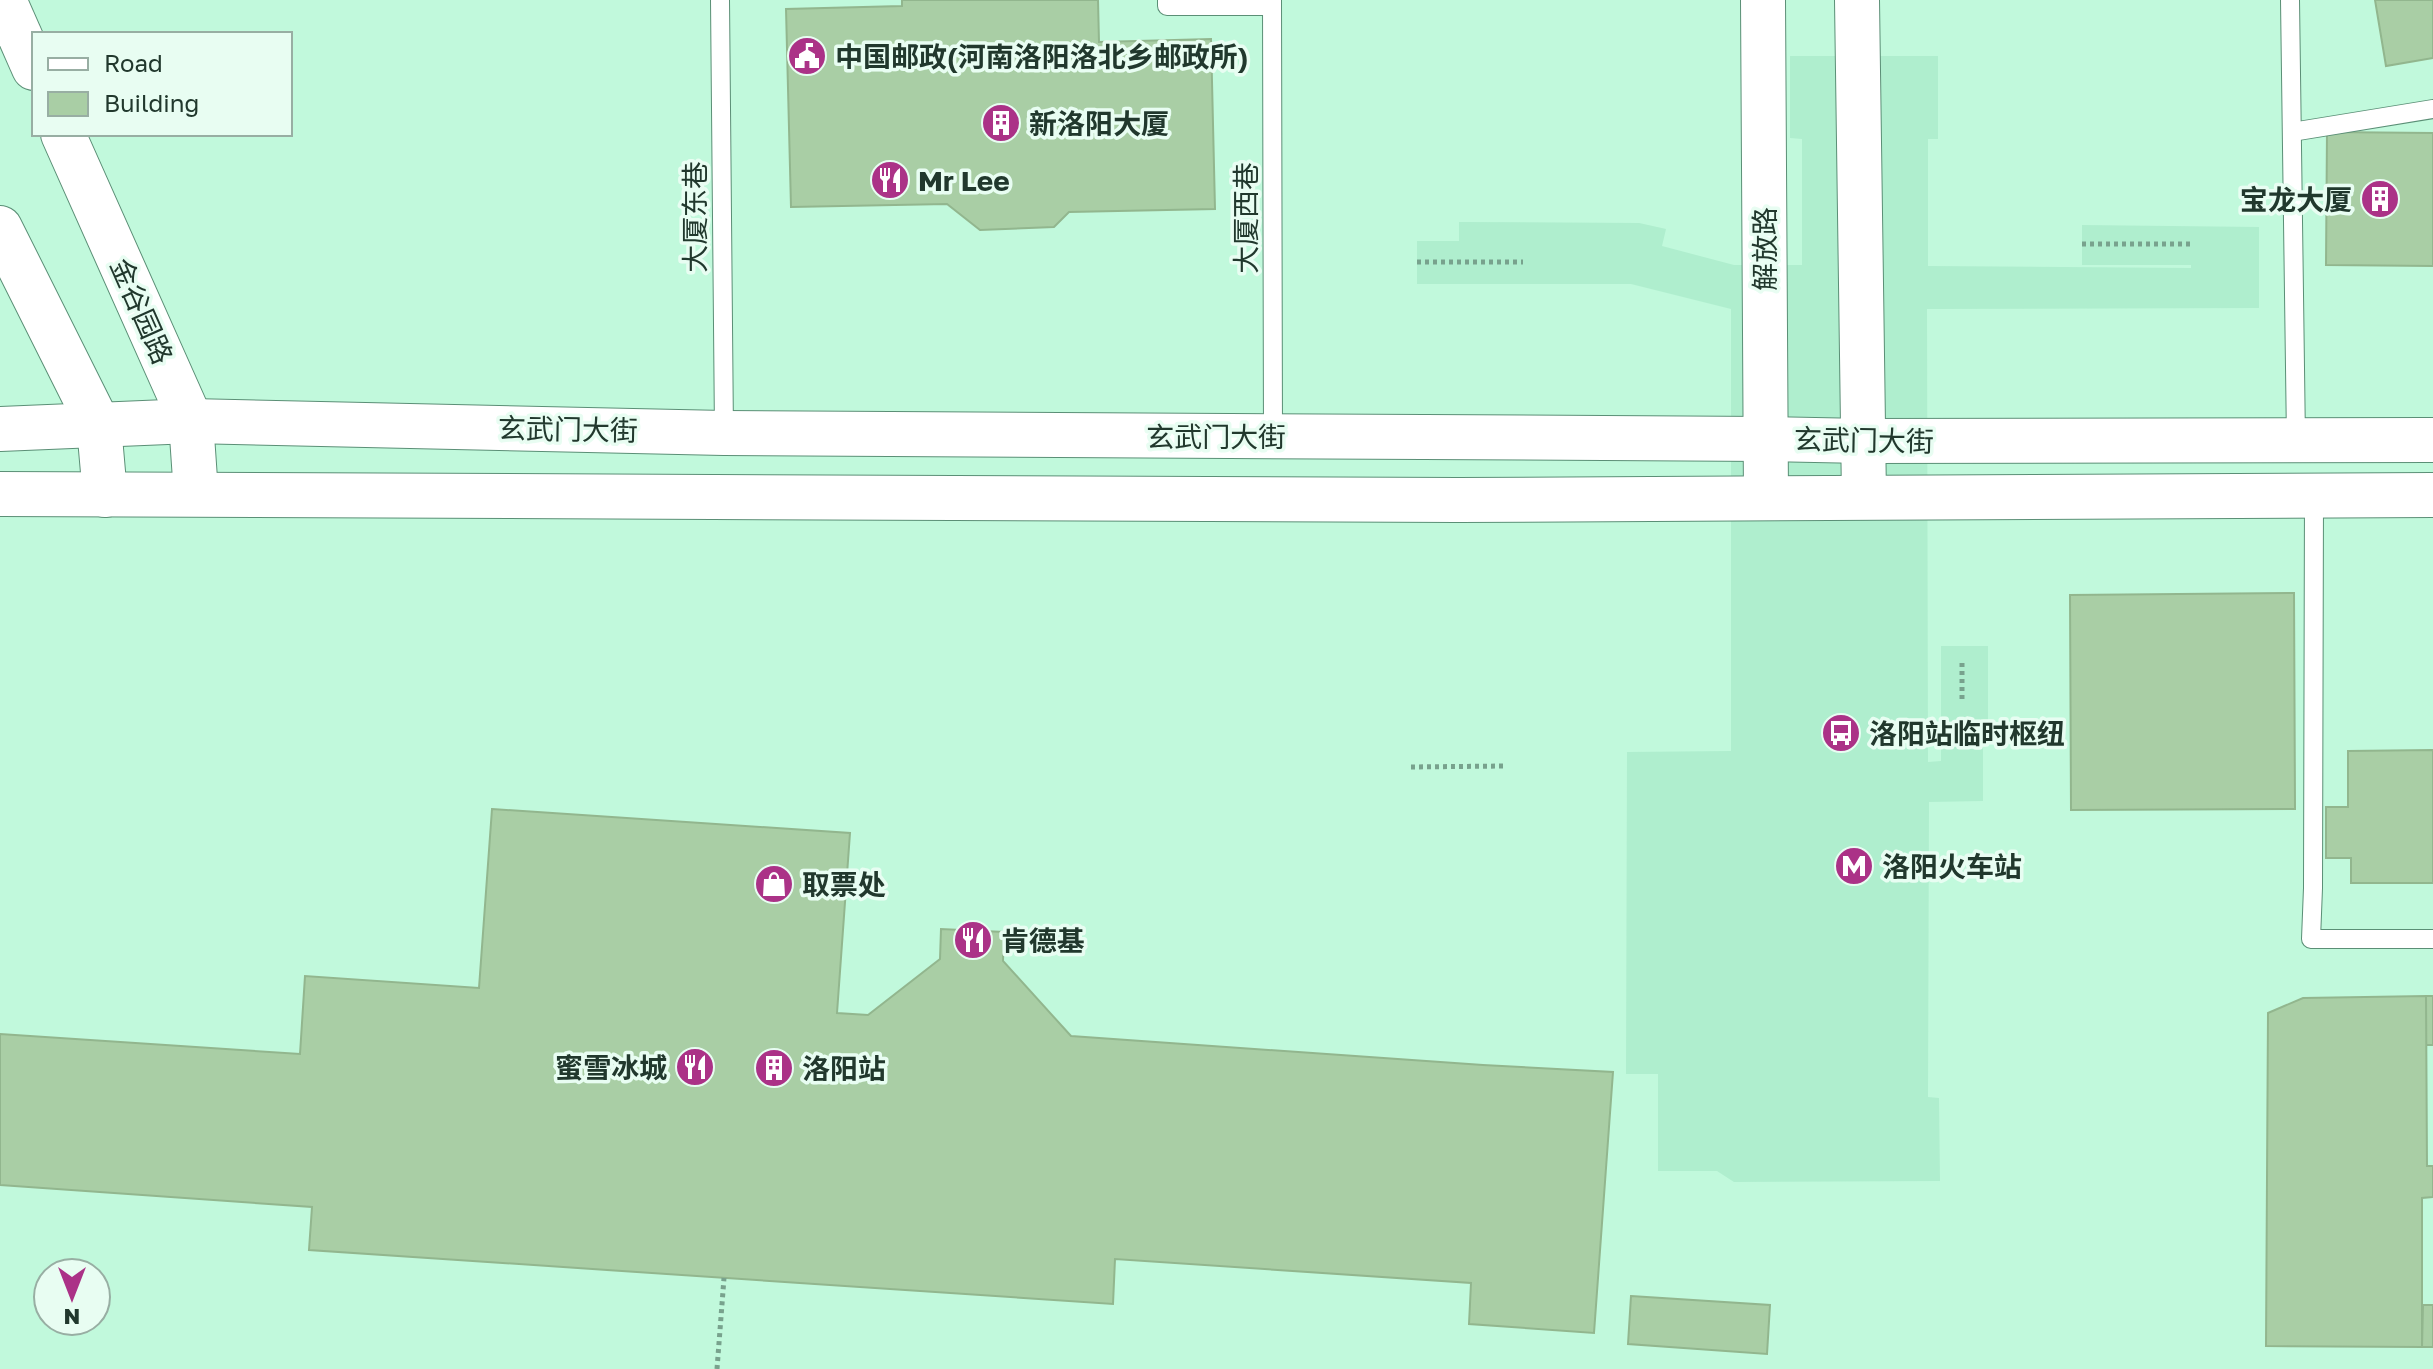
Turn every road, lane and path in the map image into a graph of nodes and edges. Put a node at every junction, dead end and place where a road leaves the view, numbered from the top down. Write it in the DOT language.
graph roads {
  1 [pos="4,0"];
  2 [pos="720,0"];
  3 [pos="1167,0"];
  4 [pos="1763,0"];
  5 [pos="1857,0"];
  6 [pos="2290,0"];
  7 [pos="1272,3"];
  8 [pos="32,63"];
  9 [pos="2433,109"];
  10 [pos="2292,132"];
  11 [pos="64,136"];
  12 [pos="0,228"];
  13 [pos="2082,244"];
  14 [pos="2192,244"];
  15 [pos="1417,262"];
  16 [pos="1523,262"];
  17 [pos="191,421"];
  18 [pos="99,426"];
  19 [pos="0,429"];
  20 [pos="724,433"];
  21 [pos="1273,436"];
  22 [pos="1765,439"];
  23 [pos="2433,440"];
  24 [pos="1864,441"];
  25 [pos="2296,441"];
  26 [pos="0,494"];
  27 [pos="196,494"];
  28 [pos="105,495"];
  29 [pos="2314,495"];
  30 [pos="2433,495"];
  31 [pos="1864,497"];
  32 [pos="1766,498"];
  33 [pos="1962,663"];
  34 [pos="1962,701"];
  35 [pos="1505,766"];
  36 [pos="1411,767"];
  37 [pos="2433,939"];
  38 [pos="724,1278"];
  39 [pos="717,1369"];
  1 -- 8 [label="main road"];
  2 -- 20 [label="lane, 大厦东巷"];
  3 -- 7 [label="lane"];
  4 -- 22 [label="main road, 解放路"];
  5 -- 24 [label="main road"];
  6 -- 10 [label="lane"];
  7 -- 21 [label="lane, 大厦西巷"];
  9 -- 10 [label="lane"];
  10 -- 25 [label="lane"];
  11 -- 17 [label="main road, 金谷园路"];
  12 -- 18 [label="main road"];
  13 -- 14 [label="path"];
  15 -- 16 [label="path"];
  17 -- 18 [label="main road, 玄武门大街"];
  17 -- 20 [label="main road, 玄武门大街"];
  17 -- 27 [label="main road, 金谷园路"];
  18 -- 19 [label="main road, 玄武门大街"];
  18 -- 28 [label="main road"];
  20 -- 21 [label="main road, 玄武门大街"];
  21 -- 22 [label="main road, 玄武门大街"];
  22 -- 24 [label="main road, 玄武门大街"];
  22 -- 32 [label="main road, 解放路"];
  23 -- 25 [label="main road, 玄武门大街"];
  24 -- 25 [label="main road, 玄武门大街"];
  24 -- 31 [label="main road"];
  26 -- 28 [label="main road, 玄武门大街"];
  27 -- 28 [label="main road, 玄武门大街"];
  27 -- 32 [label="main road, 玄武门大街"];
  29 -- 30 [label="main road, 玄武门大街"];
  29 -- 31 [label="main road, 玄武门大街"];
  29 -- 37 [label="lane"];
  31 -- 32 [label="main road, 玄武门大街"];
  33 -- 34 [label="path"];
  35 -- 36 [label="path"];
  38 -- 39 [label="path"];
}
